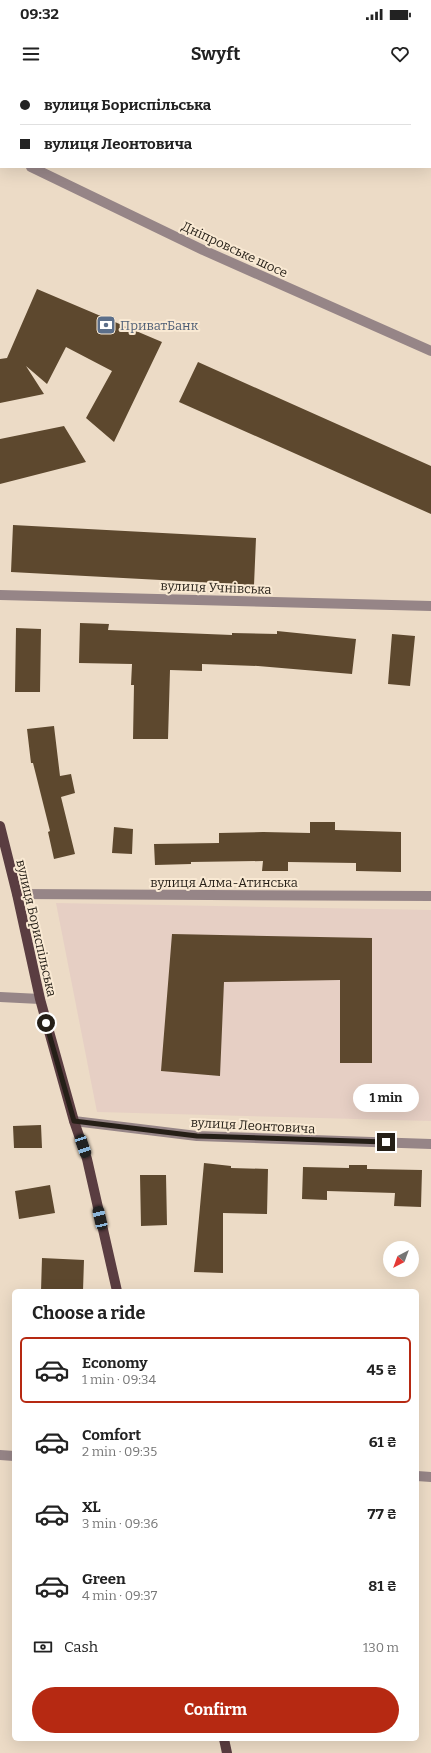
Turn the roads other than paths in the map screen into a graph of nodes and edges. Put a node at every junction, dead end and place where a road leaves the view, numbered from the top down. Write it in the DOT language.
graph roads {
  1 [pos="33,168"];
  2 [pos="431,351"];
  3 [pos="0,595"];
  4 [pos="431,606"];
  5 [pos="0,826"];
  6 [pos="17,894"];
  7 [pos="431,896"];
  8 [pos="0,998"];
  9 [pos="40,999"];
  10 [pos="74,1121"];
  11 [pos="431,1144"];
  12 [pos="117,1289"];
  13 [pos="0,1455"];
  14 [pos="12,1456"];
  15 [pos="419,1476"];
  16 [pos="431,1477"];
  17 [pos="224,1741"];
  18 [pos="227,1753"];
  1 -- 2 [label="street, Дніпровське шосе"];
  3 -- 4 [label="street, вулиця Учнівська"];
  5 -- 6 [label="main road, вулиця Бориспільська"];
  6 -- 7 [label="street, вулиця Алма-Атинська"];
  6 -- 9 [label="main road, вулиця Бориспільська"];
  8 -- 9 [label="street"];
  9 -- 10 [label="main road, вулиця Бориспільська"];
  10 -- 11 [label="street, вулиця Леонтовича"];
  10 -- 12 [label="main road, вулиця Бориспільська"];
  13 -- 14 [label="street"];
  15 -- 16 [label="street"];
  17 -- 18 [label="main road"];
}
